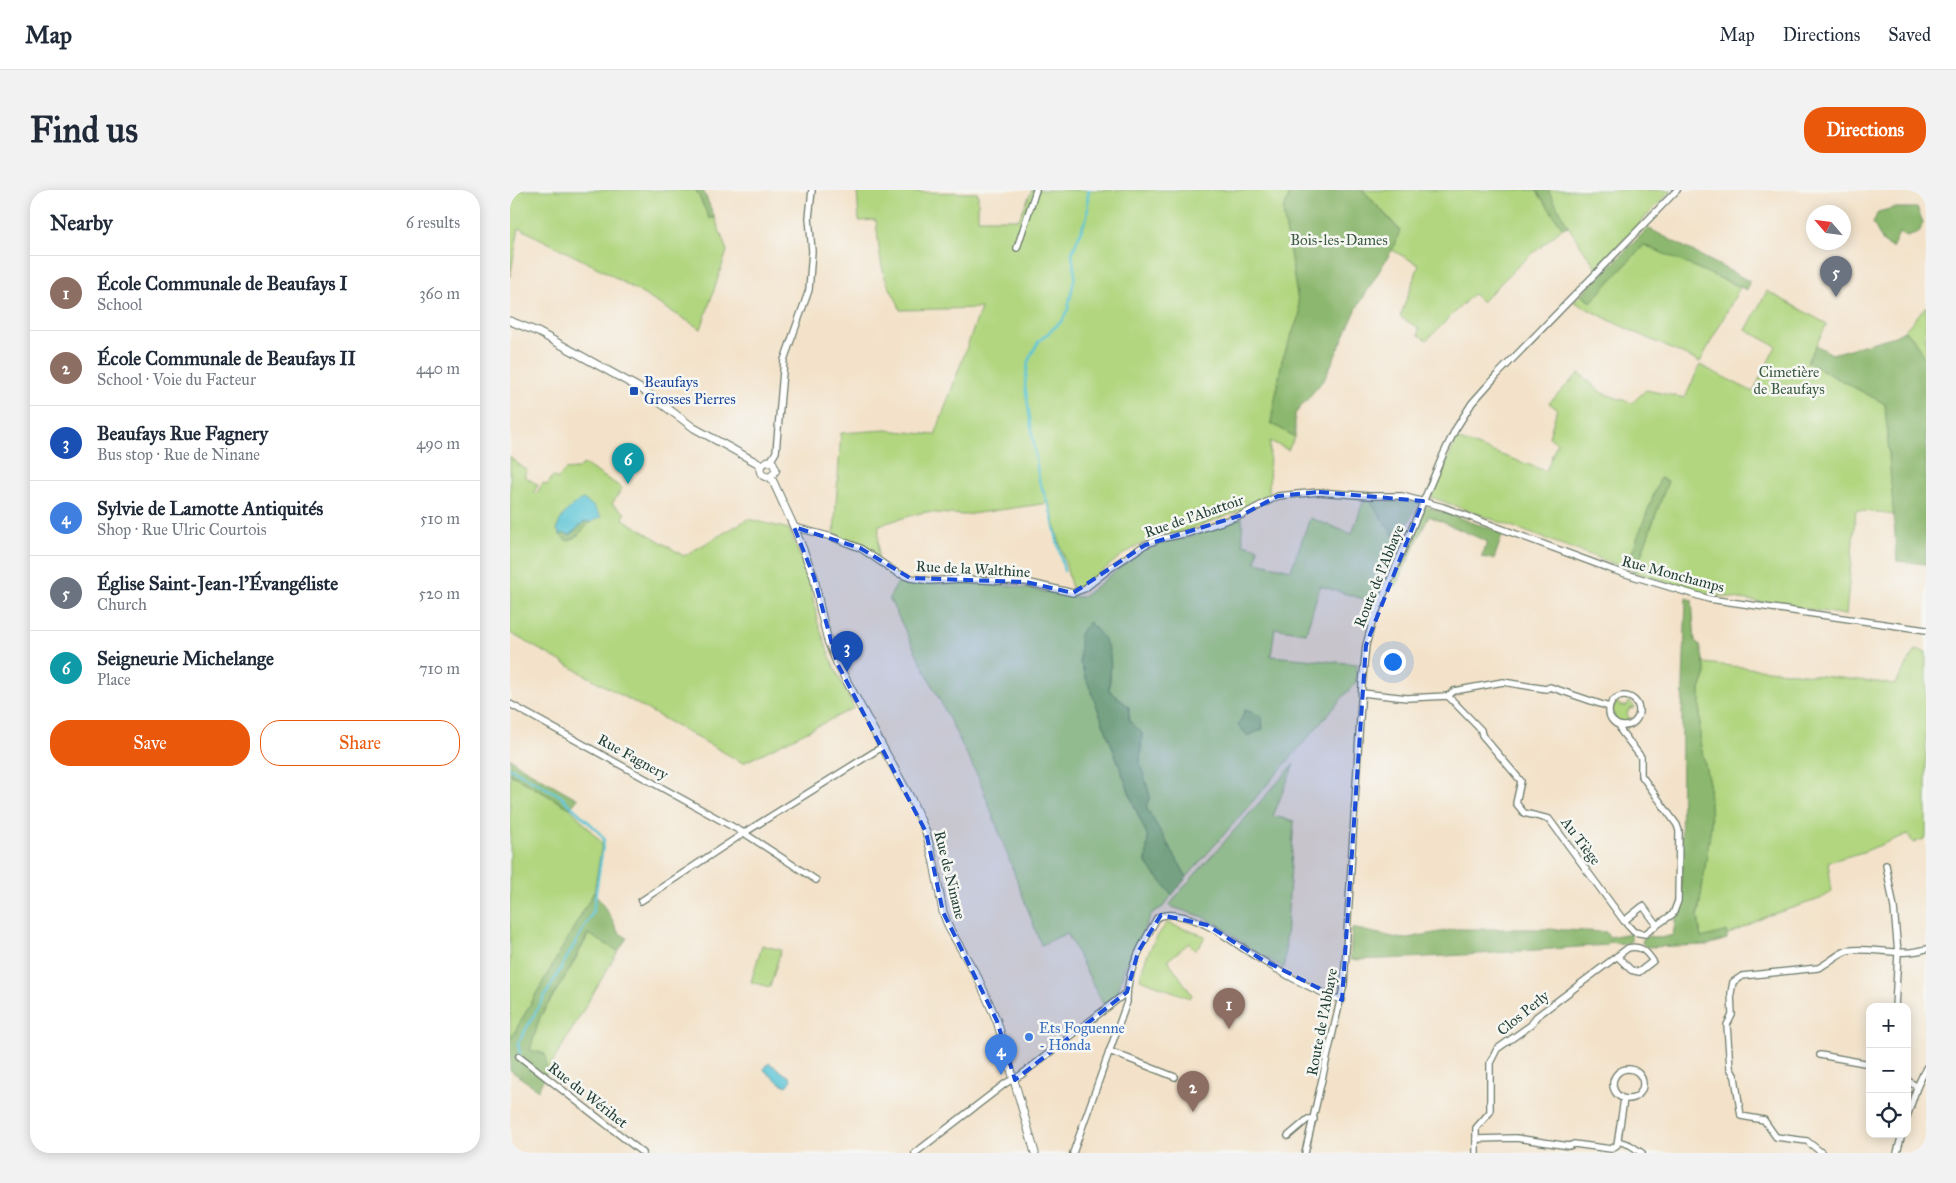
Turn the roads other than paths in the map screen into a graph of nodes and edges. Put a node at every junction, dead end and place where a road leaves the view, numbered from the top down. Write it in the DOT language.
graph roads {
  1 [pos="812,190"];
  2 [pos="1036,190"];
  3 [pos="1677,190"];
  4 [pos="1017,248"];
  5 [pos="510,321"];
  6 [pos="770,462"];
  7 [pos="761,465"];
  8 [pos="771,477"];
  9 [pos="1423,501"];
  10 [pos="794,526"];
  11 [pos="1073,593"];
  12 [pos="1926,630"];
  13 [pos="1362,693"];
  14 [pos="1448,696"];
  15 [pos="510,704"];
  16 [pos="1609,707"];
  17 [pos="1620,726"];
  18 [pos="882,747"];
  19 [pos="744,833"];
  20 [pos="1886,865"];
  21 [pos="816,880"];
  22 [pos="642,901"];
  23 [pos="1624,921"];
  24 [pos="1657,925"];
  25 [pos="1926,949"];
  26 [pos="1898,953"];
  27 [pos="1617,956"];
  28 [pos="1127,992"];
  29 [pos="1342,1000"];
  30 [pos="1895,1003"];
  31 [pos="1109,1051"];
  32 [pos="519,1056"];
  33 [pos="1820,1056"];
  34 [pos="1866,1063"];
  35 [pos="1926,1068"];
  36 [pos="1176,1077"];
  37 [pos="1015,1080"];
  38 [pos="1911,1083"];
  39 [pos="1917,1087"];
  40 [pos="1624,1099"];
  41 [pos="1911,1105"];
  42 [pos="1314,1119"];
  43 [pos="1288,1136"];
  44 [pos="1901,1138"];
  45 [pos="1476,1140"];
  46 [pos="1618,1141"];
  47 [pos="643,1153"];
  48 [pos="915,1153"];
  49 [pos="1035,1153"];
  50 [pos="1073,1153"];
  51 [pos="1305,1153"];
  52 [pos="1476,1153"];
  53 [pos="1642,1153"];
  54 [pos="1822,1153"];
  55 [pos="1897,1153"];
  1 -- 6 [label="street"];
  2 -- 4 [label="street"];
  3 -- 9 [label="street, Route de l'Abbaye"];
  5 -- 7 [label="street"];
  6 -- 7 [label="street"];
  6 -- 8 [label="street"];
  7 -- 8 [label="street"];
  8 -- 10 [label="street, Rue de Ninane"];
  9 -- 11 [label="street, Rue de l'Abattoir"];
  9 -- 12 [label="street, Rue Monchamps"];
  9 -- 13 [label="street, Route de l'Abbaye"];
  10 -- 11 [label="street, Rue de la Walthine"];
  10 -- 18 [label="street, Rue de Ninane"];
  13 -- 14 [label="street"];
  13 -- 29 [label="street, Route de l'Abbaye"];
  14 -- 16 [label="street"];
  14 -- 23 [label="street, Au Tiège"];
  15 -- 19 [label="street, Rue Fagnery"];
  16 -- 17 [label="street, Au Tiège"];
  16 -- 17 [label="street"];
  17 -- 24 [label="street, Au Tiège"];
  18 -- 19 [label="street"];
  18 -- 37 [label="street, Rue de Ninane"];
  19 -- 21 [label="street, Rue Fagnery"];
  19 -- 22 [label="street"];
  20 -- 26 [label="street"];
  23 -- 24 [label="street, Au Tiège"];
  23 -- 24 [label="street"];
  25 -- 26 [label="street"];
  26 -- 30 [label="street"];
  26 -- 54 [label="street"];
  27 -- 27 [label="street, Clos Perly"];
  27 -- 45 [label="street, Clos Perly"];
  28 -- 29 [label="street"];
  28 -- 31 [label="street"];
  28 -- 37 [label="street"];
  29 -- 42 [label="street, Route de l'Abbaye"];
  31 -- 36 [label="street"];
  31 -- 50 [label="street"];
  32 -- 47 [label="street, Rue du Wérihet"];
  33 -- 34 [label="street"];
  35 -- 39 [label="street"];
  37 -- 48 [label="street"];
  37 -- 49 [label="street, Rue de Ninane"];
  38 -- 39 [label="street"];
  39 -- 41 [label="street"];
  40 -- 40 [label="street"];
  40 -- 46 [label="street"];
  42 -- 43 [label="street"];
  42 -- 51 [label="street, Route de l'Abbaye"];
  44 -- 55 [label="street"];
  45 -- 46 [label="street"];
  45 -- 52 [label="street, Clos Perly"];
  46 -- 53 [label="street"];
}
